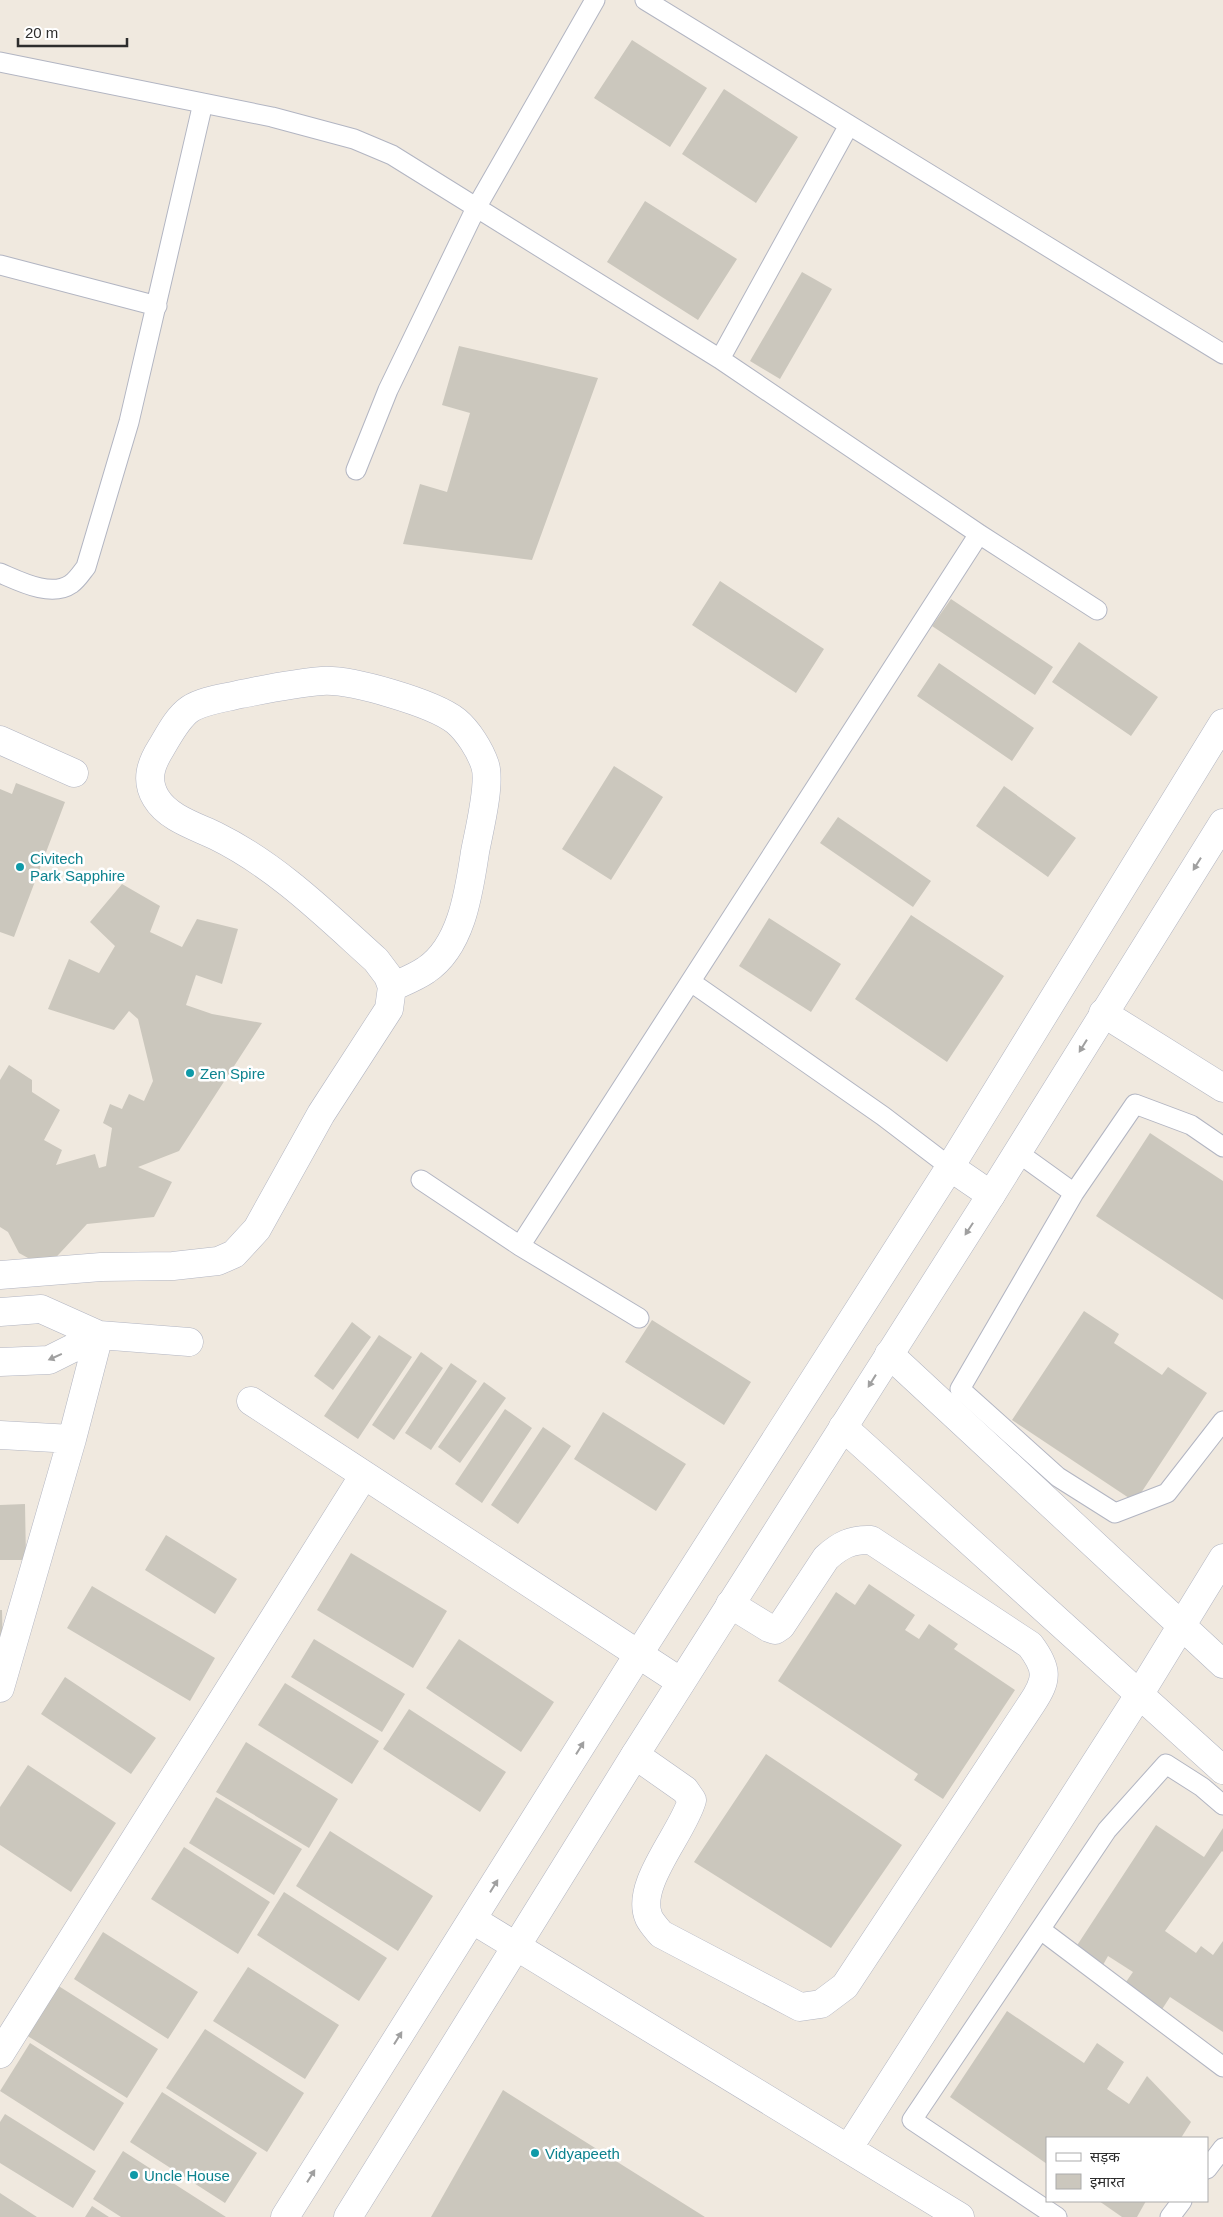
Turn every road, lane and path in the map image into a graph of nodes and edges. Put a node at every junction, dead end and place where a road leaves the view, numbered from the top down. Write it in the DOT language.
graph roads {
  1 [pos="595,0"];
  2 [pos="645,0"];
  3 [pos="0,62"];
  4 [pos="203,103"];
  5 [pos="849,125"];
  6 [pos="476,208"];
  7 [pos="0,265"];
  8 [pos="158,306"];
  9 [pos="1223,354"];
  10 [pos="720,359"];
  11 [pos="356,470"];
  12 [pos="979,534"];
  13 [pos="0,573"];
  14 [pos="1097,610"];
  15 [pos="1223,723"];
  16 [pos="0,740"];
  17 [pos="74,774"];
  18 [pos="1223,823"];
  19 [pos="691,982"];
  20 [pos="392,987"];
  21 [pos="1103,1013"];
  22 [pos="1223,1088"];
  23 [pos="1223,1147"];
  24 [pos="1017,1152"];
  25 [pos="950,1167"];
  26 [pos="420,1180"];
  27 [pos="1074,1194"];
  28 [pos="991,1195"];
  29 [pos="520,1246"];
  30 [pos="0,1275"];
  31 [pos="0,1312"];
  32 [pos="639,1318"];
  33 [pos="99,1335"];
  34 [pos="189,1342"];
  35 [pos="889,1354"];
  36 [pos="0,1362"];
  37 [pos="251,1401"];
  38 [pos="1223,1421"];
  39 [pos="843,1427"];
  40 [pos="0,1435"];
  41 [pos="72,1439"];
  42 [pos="364,1476"];
  43 [pos="1223,1558"];
  44 [pos="730,1604"];
  45 [pos="1182,1626"];
  46 [pos="638,1654"];
  47 [pos="1223,1664"];
  48 [pos="681,1682"];
  49 [pos="0,1688"];
  50 [pos="1140,1694"];
  51 [pos="635,1756"];
  52 [pos="1223,1770"];
  53 [pos="1223,1805"];
  54 [pos="473,1920"];
  55 [pos="1041,1930"];
  56 [pos="516,1946"];
  57 [pos="0,2054"];
  58 [pos="1223,2067"];
  59 [pos="1223,2148"];
  60 [pos="848,2149"];
  61 [pos="1208,2168"];
  62 [pos="1181,2202"];
  63 [pos="285,2217"];
  64 [pos="348,2217"];
  65 [pos="960,2217"];
  66 [pos="1057,2217"];
  67 [pos="1170,2217"];
  1 -- 6 [label="lane"];
  2 -- 5 [label="lane"];
  3 -- 4 [label="lane"];
  4 -- 6 [label="lane"];
  4 -- 8 [label="lane"];
  5 -- 9 [label="lane"];
  5 -- 10 [label="lane"];
  6 -- 10 [label="lane"];
  6 -- 11 [label="lane"];
  7 -- 8 [label="lane"];
  8 -- 13 [label="lane"];
  10 -- 12 [label="lane"];
  12 -- 14 [label="lane"];
  12 -- 19 [label="lane"];
  15 -- 25 [label="street"];
  16 -- 17 [label="street"];
  18 -- 21 [label="street, one-way"];
  19 -- 25 [label="lane"];
  19 -- 29 [label="lane"];
  20 -- 20 [label="street"];
  20 -- 30 [label="street"];
  21 -- 22 [label="street"];
  21 -- 24 [label="street, one-way"];
  23 -- 27 [label="lane"];
  24 -- 27 [label="lane"];
  24 -- 28 [label="street"];
  25 -- 28 [label="street"];
  25 -- 46 [label="street"];
  26 -- 29 [label="lane"];
  27 -- 38 [label="lane"];
  28 -- 35 [label="street, one-way"];
  29 -- 32 [label="lane"];
  31 -- 33 [label="street"];
  33 -- 34 [label="street"];
  33 -- 36 [label="street, one-way"];
  33 -- 41 [label="street"];
  35 -- 39 [label="street, one-way"];
  35 -- 45 [label="street"];
  37 -- 42 [label="street"];
  39 -- 44 [label="street"];
  39 -- 50 [label="street"];
  40 -- 41 [label="street"];
  41 -- 49 [label="street"];
  42 -- 46 [label="street"];
  42 -- 57 [label="street"];
  43 -- 45 [label="street"];
  44 -- 48 [label="street"];
  44 -- 51 [label="street"];
  45 -- 47 [label="street"];
  45 -- 50 [label="street"];
  46 -- 48 [label="street"];
  54 -- 46 [label="street, one-way"];
  48 -- 51 [label="street"];
  50 -- 52 [label="street"];
  50 -- 60 [label="street"];
  51 -- 56 [label="street"];
  53 -- 55 [label="lane"];
  54 -- 56 [label="street"];
  63 -- 54 [label="street, one-way"];
  55 -- 58 [label="lane"];
  55 -- 66 [label="lane"];
  56 -- 60 [label="street"];
  56 -- 64 [label="street"];
  59 -- 61 [label="lane"];
  60 -- 65 [label="street"];
  62 -- 67 [label="lane"];
}
